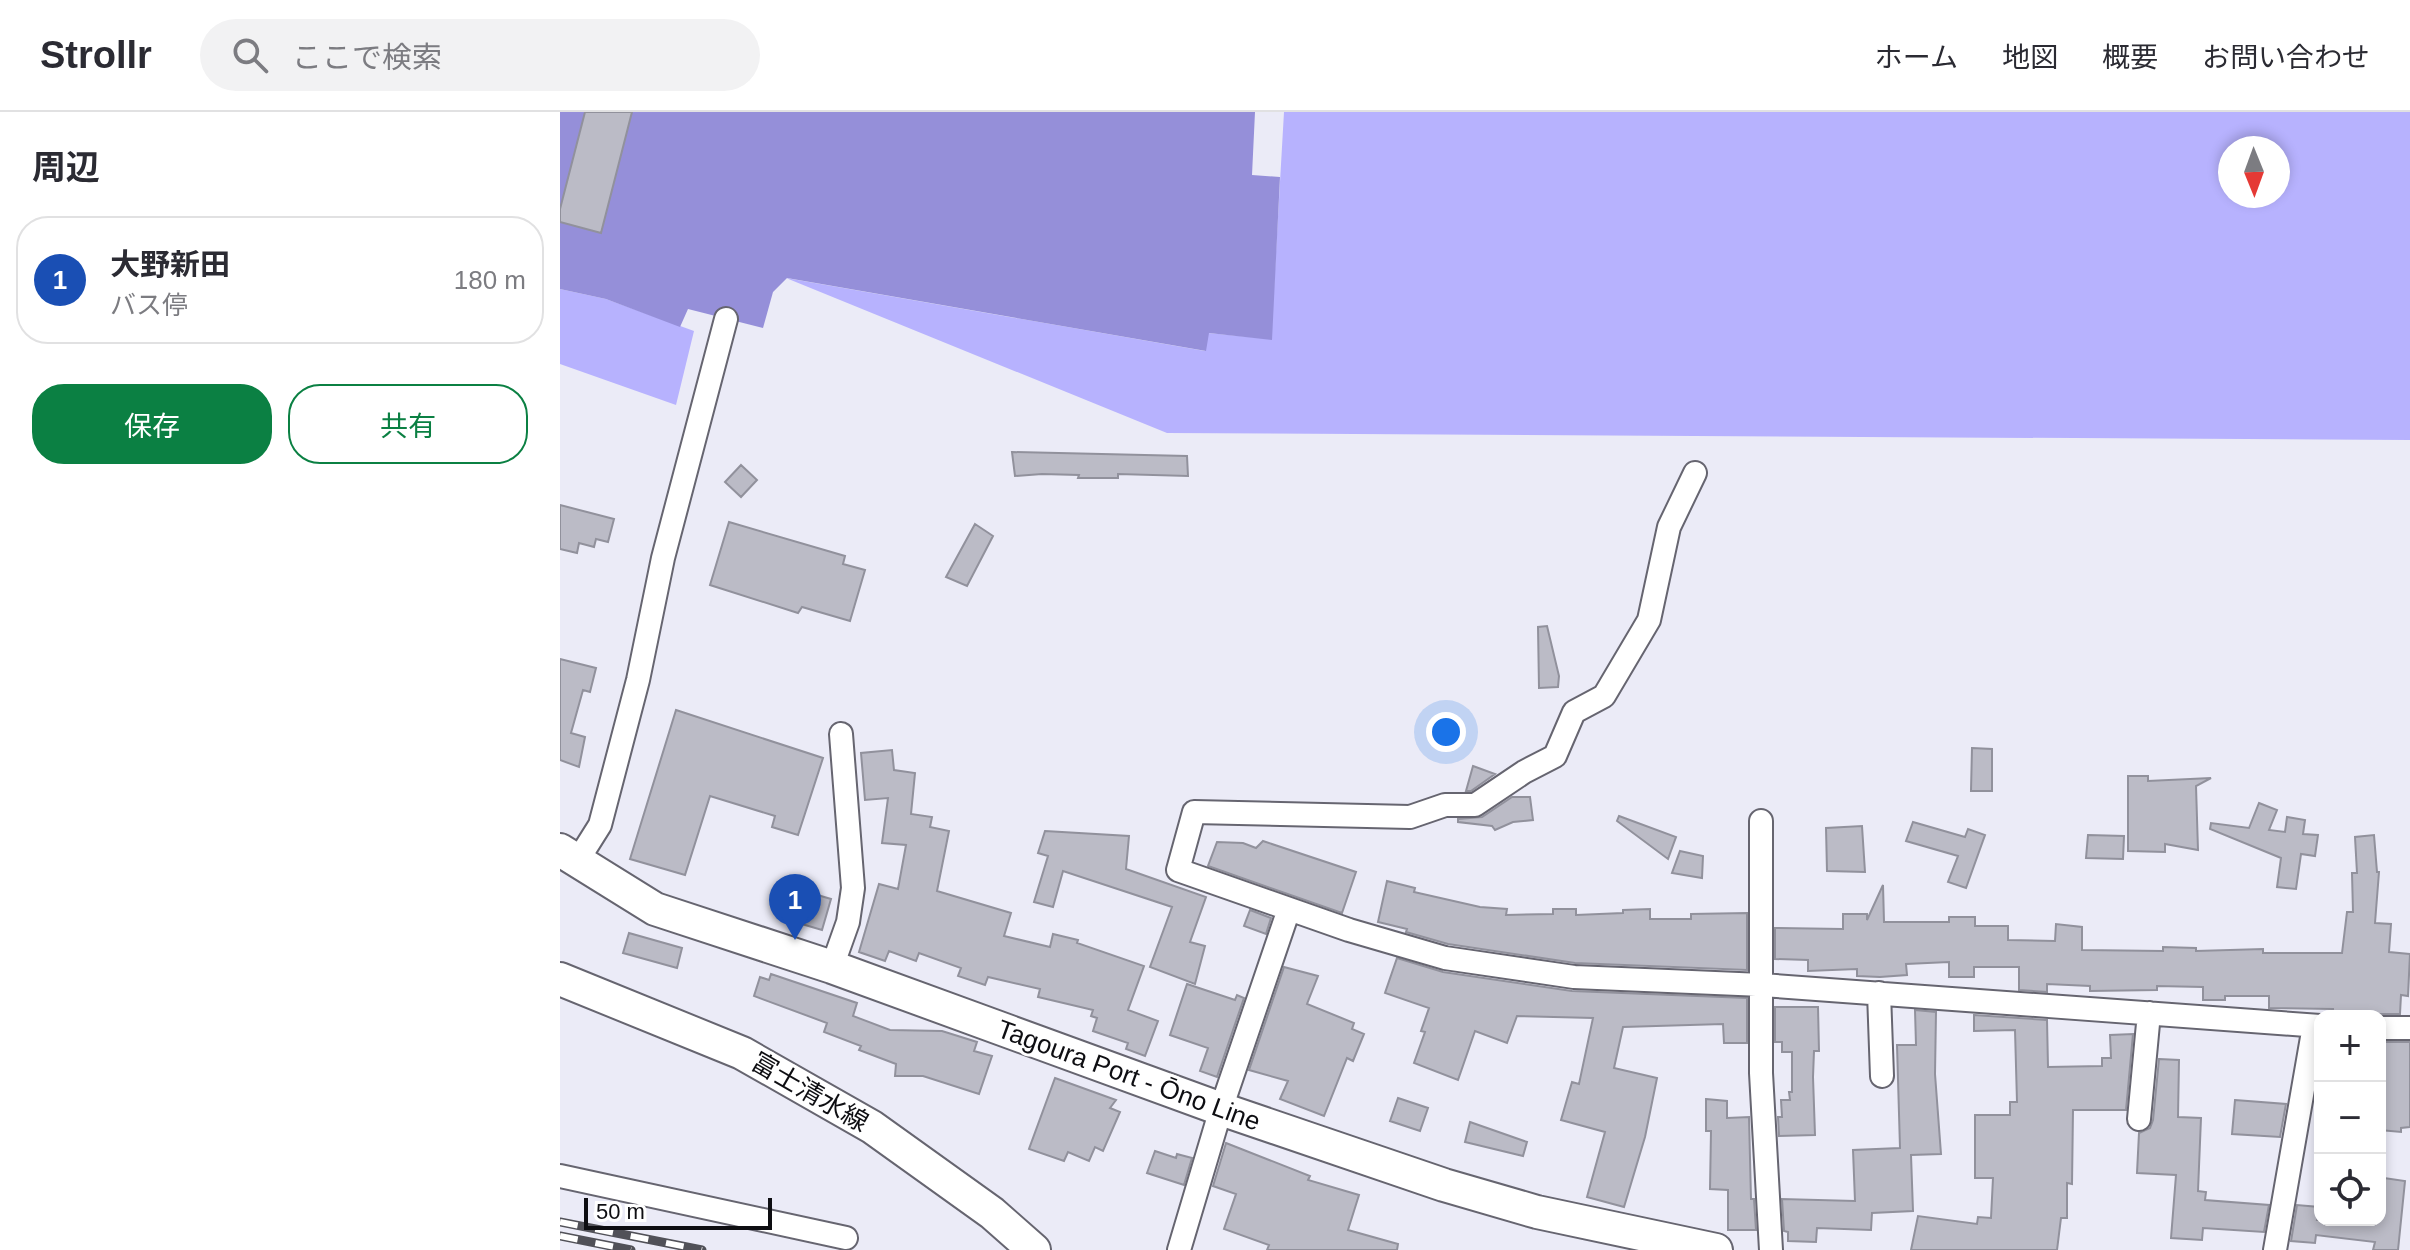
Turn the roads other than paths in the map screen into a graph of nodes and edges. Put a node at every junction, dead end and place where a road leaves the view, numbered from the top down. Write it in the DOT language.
graph roads {
  1 [pos="726,319"];
  2 [pos="1695,473"];
  3 [pos="841,734"];
  4 [pos="1761,821"];
  5 [pos="569,855"];
  6 [pos="1289,909"];
  7 [pos="832,967"];
  8 [pos="560,979"];
  9 [pos="1762,985"];
  10 [pos="1879,993"];
  11 [pos="2149,1013"];
  12 [pos="2314,1026"];
  13 [pos="2386,1028"];
  14 [pos="2410,1028"];
  15 [pos="2314,1042"];
  16 [pos="1882,1076"];
  17 [pos="1221,1109"];
  18 [pos="2139,1119"];
  19 [pos="560,1176"];
  20 [pos="846,1238"];
  21 [pos="1034,1250"];
  22 [pos="1179,1250"];
  23 [pos="1716,1250"];
  24 [pos="1771,1250"];
  25 [pos="2275,1250"];
  1 -- 5 [label="street"];
  2 -- 6 [label="street"];
  3 -- 7 [label="street"];
  4 -- 9 [label="street"];
  5 -- 7 [label="main road, Tagoura Port - Ōno Line"];
  6 -- 9 [label="street"];
  6 -- 17 [label="street"];
  7 -- 17 [label="main road, Tagoura Port - Ōno Line"];
  8 -- 21 [label="main road, 富士清水線"];
  9 -- 10 [label="street"];
  9 -- 24 [label="street"];
  10 -- 11 [label="street"];
  10 -- 16 [label="street"];
  11 -- 12 [label="street"];
  11 -- 18 [label="street"];
  13 -- 14 [label="street"];
  15 -- 25 [label="street"];
  17 -- 22 [label="street"];
  17 -- 23 [label="main road, Tagoura Port - Ōno Line"];
  19 -- 20 [label="street"];
}
